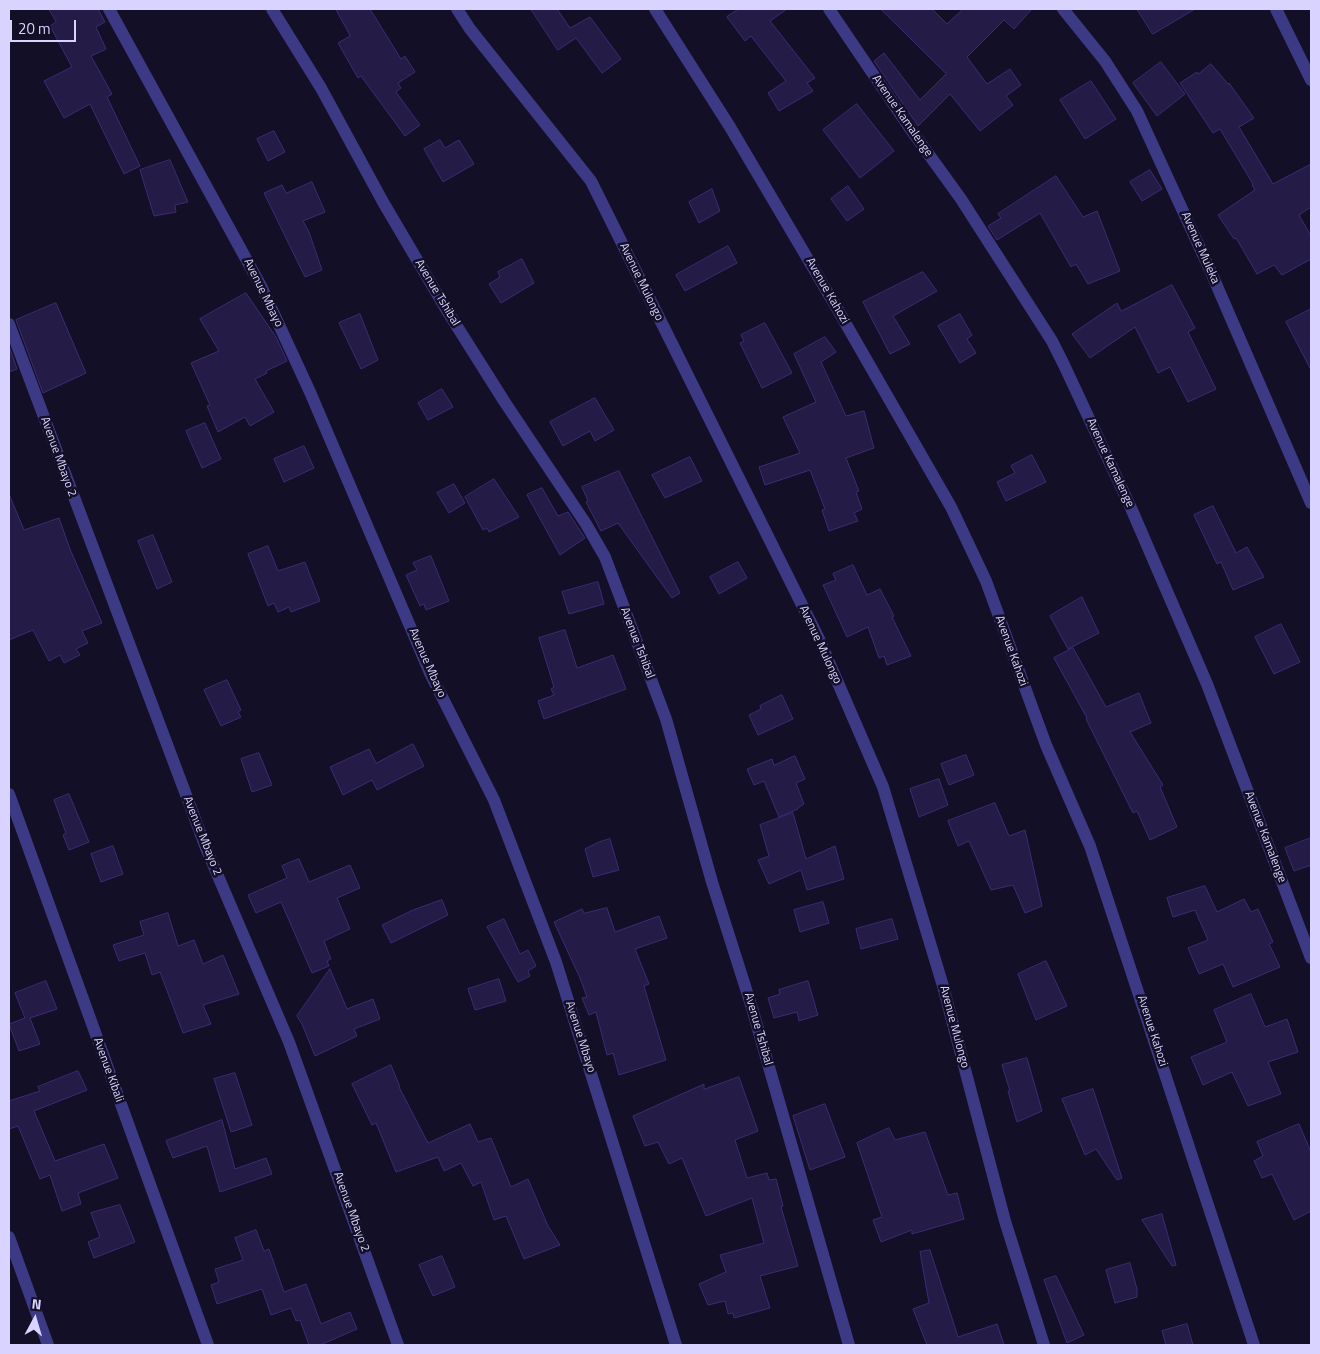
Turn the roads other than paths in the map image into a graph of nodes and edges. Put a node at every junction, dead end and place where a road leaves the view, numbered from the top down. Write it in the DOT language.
graph roads {
  1 [pos="109,9"];
  2 [pos="272,9"];
  3 [pos="457,9"];
  4 [pos="655,9"];
  5 [pos="829,9"];
  6 [pos="1063,9"];
  7 [pos="1276,9"];
  8 [pos="1311,80"];
  9 [pos="9,324"];
  10 [pos="1311,502"];
  11 [pos="9,794"];
  12 [pos="1311,958"];
  13 [pos="9,1237"];
  14 [pos="48,1345"];
  15 [pos="208,1345"];
  16 [pos="398,1345"];
  17 [pos="676,1345"];
  18 [pos="849,1345"];
  19 [pos="1044,1345"];
  20 [pos="1254,1345"];
  1 -- 17 [label="street, Avenue Mbayo"];
  2 -- 18 [label="street, Avenue Tshibal"];
  3 -- 19 [label="street, Avenue Mulongo"];
  4 -- 20 [label="street, Avenue Kahozi"];
  5 -- 12 [label="street, Avenue Kamalenge"];
  6 -- 10 [label="street, Avenue Muleka"];
  7 -- 8 [label="street"];
  9 -- 16 [label="street, Avenue Mbayo 2"];
  11 -- 15 [label="street, Avenue Kibali"];
  13 -- 14 [label="street"];
}
